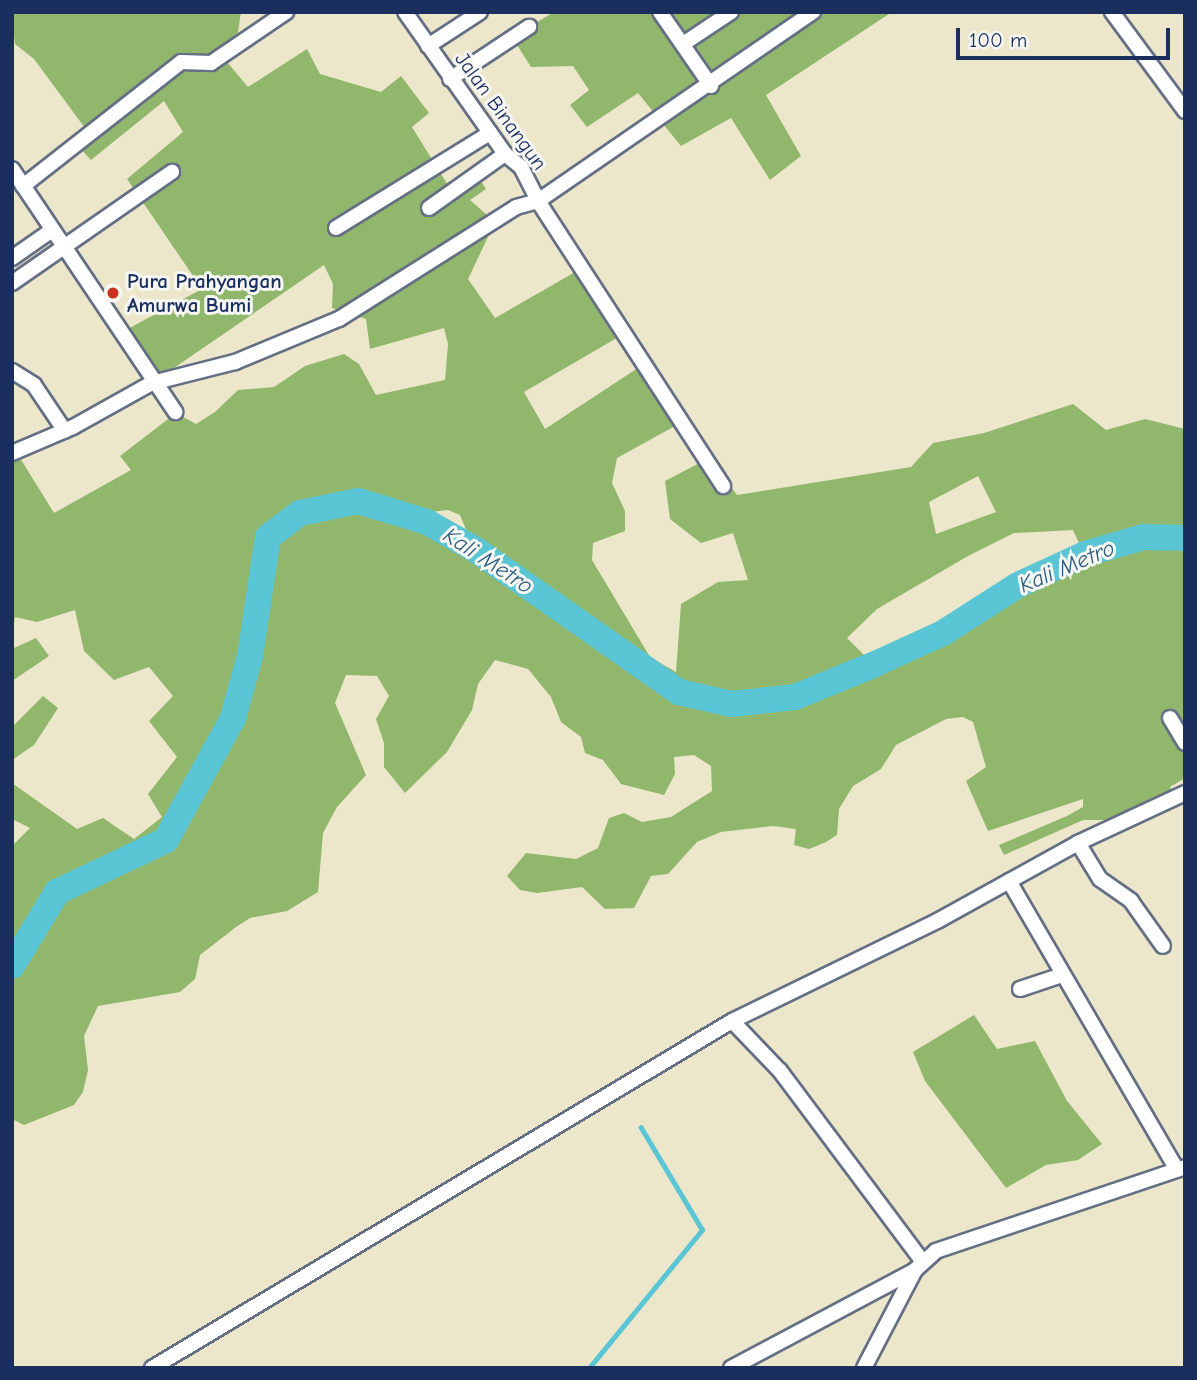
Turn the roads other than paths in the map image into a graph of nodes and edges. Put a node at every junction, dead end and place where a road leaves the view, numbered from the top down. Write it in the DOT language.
graph roads {
  1 [pos="286,12"];
  2 [pos="405,12"];
  3 [pos="480,12"];
  4 [pos="660,12"];
  5 [pos="731,12"];
  6 [pos="813,12"];
  7 [pos="1112,12"];
  8 [pos="528,27"];
  9 [pos="683,44"];
  10 [pos="428,46"];
  11 [pos="450,79"];
  12 [pos="711,86"];
  13 [pos="1185,111"];
  14 [pos="490,133"];
  15 [pos="505,155"];
  16 [pos="12,169"];
  17 [pos="172,172"];
  18 [pos="23,186"];
  19 [pos="538,201"];
  20 [pos="429,208"];
  21 [pos="336,228"];
  22 [pos="52,230"];
  23 [pos="63,247"];
  24 [pos="12,258"];
  25 [pos="12,283"];
  26 [pos="12,371"];
  27 [pos="152,383"];
  28 [pos="175,412"];
  29 [pos="65,431"];
  30 [pos="12,453"];
  31 [pos="723,486"];
  32 [pos="1170,718"];
  33 [pos="1185,743"];
  34 [pos="1185,793"];
  35 [pos="1078,843"];
  36 [pos="1009,881"];
  37 [pos="1163,946"];
  38 [pos="1062,975"];
  39 [pos="1020,989"];
  40 [pos="733,1021"];
  41 [pos="1181,1168"];
  42 [pos="919,1266"];
  43 [pos="152,1368"];
  44 [pos="731,1368"];
  45 [pos="864,1368"];
  1 -- 18 [label="street"];
  2 -- 10 [label="street, Jalan Binangun"];
  3 -- 10 [label="street"];
  4 -- 9 [label="street"];
  5 -- 9 [label="street"];
  6 -- 12 [label="street"];
  7 -- 13 [label="street"];
  8 -- 11 [label="street"];
  9 -- 12 [label="street"];
  10 -- 11 [label="street, Jalan Binangun"];
  11 -- 14 [label="street, Jalan Binangun"];
  12 -- 19 [label="street"];
  14 -- 15 [label="street, Jalan Binangun"];
  14 -- 21 [label="street"];
  15 -- 19 [label="street, Jalan Binangun"];
  15 -- 20 [label="street"];
  16 -- 18 [label="street"];
  17 -- 23 [label="street"];
  18 -- 22 [label="street"];
  19 -- 27 [label="street"];
  19 -- 31 [label="street, Jalan Binangun"];
  22 -- 23 [label="street"];
  22 -- 24 [label="street"];
  23 -- 25 [label="street"];
  23 -- 27 [label="street"];
  26 -- 29 [label="street"];
  27 -- 28 [label="street"];
  27 -- 29 [label="street"];
  29 -- 30 [label="street"];
  32 -- 33 [label="street"];
  34 -- 35 [label="street"];
  35 -- 36 [label="street"];
  35 -- 37 [label="street"];
  36 -- 38 [label="street"];
  36 -- 40 [label="street"];
  38 -- 39 [label="street"];
  38 -- 41 [label="street"];
  40 -- 42 [label="street"];
  40 -- 43 [label="street"];
  41 -- 42 [label="street"];
  42 -- 44 [label="street"];
  42 -- 45 [label="street"];
}
